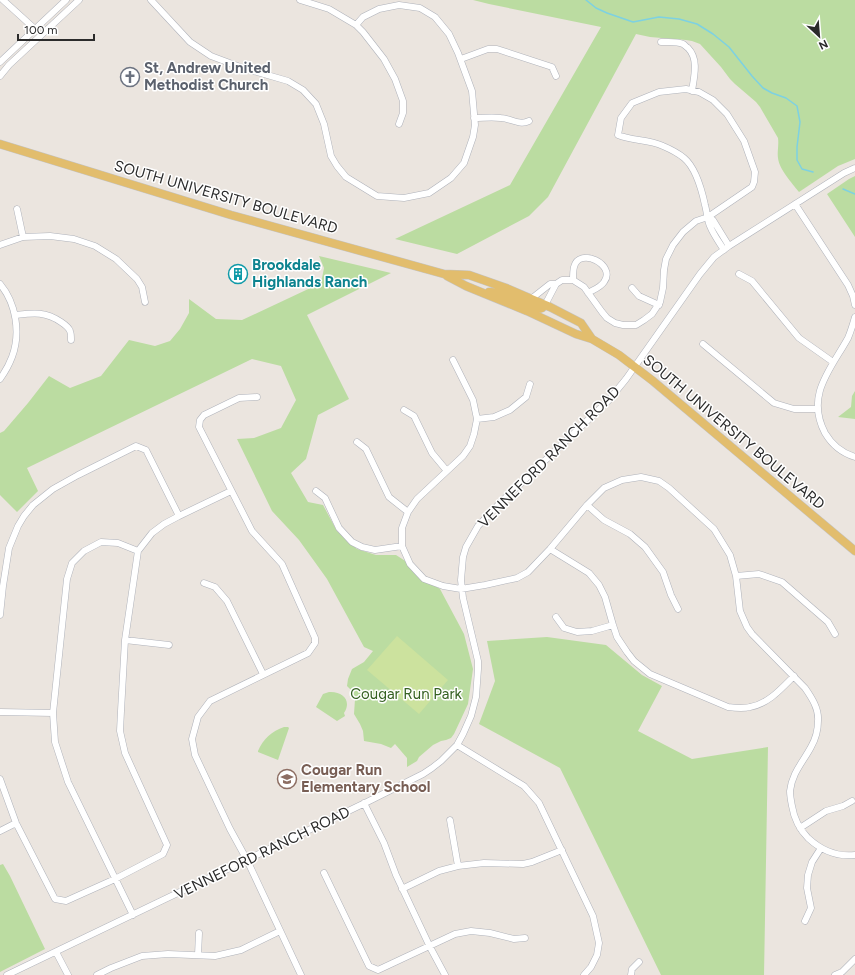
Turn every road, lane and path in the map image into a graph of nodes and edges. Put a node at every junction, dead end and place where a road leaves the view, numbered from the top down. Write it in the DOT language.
graph roads {
  1 [pos="66,0"];
  2 [pos="79,0"];
  3 [pos="151,0"];
  4 [pos="300,0"];
  5 [pos="3,2"];
  6 [pos="356,25"];
  7 [pos="35,29"];
  8 [pos="661,42"];
  9 [pos="461,59"];
  10 [pos="0,62"];
  11 [pos="0,76"];
  12 [pos="556,76"];
  13 [pos="692,90"];
  14 [pos="474,118"];
  15 [pos="529,121"];
  16 [pos="398,124"];
  17 [pos="0,144"];
  18 [pos="855,168"];
  19 [pos="796,204"];
  20 [pos="18,209"];
  21 [pos="708,217"];
  22 [pos="23,237"];
  23 [pos="0,245"];
  24 [pos="726,248"];
  25 [pos="444,274"];
  26 [pos="739,274"];
  27 [pos="573,280"];
  28 [pos="0,284"];
  29 [pos="556,284"];
  30 [pos="632,288"];
  31 [pos="481,291"];
  32 [pos="588,292"];
  33 [pos="531,299"];
  34 [pos="145,302"];
  35 [pos="545,305"];
  36 [pos="659,305"];
  37 [pos="855,305"];
  38 [pos="15,315"];
  39 [pos="855,317"];
  40 [pos="592,338"];
  41 [pos="71,340"];
  42 [pos="704,344"];
  43 [pos="452,360"];
  44 [pos="833,362"];
  45 [pos="634,367"];
  46 [pos="0,379"];
  47 [pos="530,384"];
  48 [pos="257,397"];
  49 [pos="818,409"];
  50 [pos="404,410"];
  51 [pos="477,419"];
  52 [pos="357,442"];
  53 [pos="855,457"];
  54 [pos="447,471"];
  55 [pos="316,490"];
  56 [pos="231,491"];
  57 [pos="587,505"];
  58 [pos="408,512"];
  59 [pos="179,516"];
  60 [pos="402,546"];
  61 [pos="550,549"];
  62 [pos="138,551"];
  63 [pos="855,551"];
  64 [pos="736,576"];
  65 [pos="204,583"];
  66 [pos="2,586"];
  67 [pos="461,589"];
  68 [pos="678,609"];
  69 [pos="0,615"];
  70 [pos="556,617"];
  71 [pos="613,625"];
  72 [pos="835,634"];
  73 [pos="125,640"];
  74 [pos="169,645"];
  75 [pos="263,674"];
  76 [pos="794,676"];
  77 [pos="0,712"];
  78 [pos="53,713"];
  79 [pos="456,745"];
  80 [pos="0,779"];
  81 [pos="852,801"];
  82 [pos="364,803"];
  83 [pos="450,820"];
  84 [pos="16,823"];
  85 [pos="800,828"];
  86 [pos="0,831"];
  87 [pos="821,848"];
  88 [pos="562,850"];
  89 [pos="855,855"];
  90 [pos="247,860"];
  91 [pos="458,866"];
  92 [pos="324,873"];
  93 [pos="115,879"];
  94 [pos="402,889"];
  95 [pos="133,915"];
  96 [pos="805,921"];
  97 [pos="280,931"];
  98 [pos="199,933"];
  99 [pos="525,938"];
  100 [pos="430,947"];
  101 [pos="56,952"];
  102 [pos="198,955"];
  103 [pos="855,959"];
  104 [pos="639,962"];
  105 [pos="7,975"];
  106 [pos="68,975"];
  107 [pos="97,975"];
  108 [pos="301,975"];
  109 [pos="445,975"];
  110 [pos="584,975"];
  111 [pos="631,975"];
  112 [pos="835,975"];
  1 -- 7 [label="street"];
  2 -- 11 [label="street"];
  3 -- 14 [label="street"];
  4 -- 6 [label="street"];
  5 -- 7 [label="street"];
  6 -- 9 [label="street"];
  6 -- 16 [label="street"];
  7 -- 10 [label="street"];
  8 -- 13 [label="street"];
  9 -- 12 [label="street"];
  9 -- 14 [label="street"];
  13 -- 21 [label="street"];
  13 -- 21 [label="street"];
  14 -- 15 [label="street"];
  17 -- 25 [label="main road, SOUTH UNIVERSITY BOULEVARD"];
  18 -- 19 [label="street, VENNEFORD RANCH ROAD"];
  19 -- 24 [label="street, VENNEFORD RANCH ROAD"];
  19 -- 37 [label="street"];
  20 -- 22 [label="street"];
  21 -- 24 [label="street"];
  21 -- 36 [label="street"];
  22 -- 23 [label="street"];
  22 -- 34 [label="street"];
  24 -- 45 [label="street, VENNEFORD RANCH ROAD"];
  25 -- 31 [label="main road, SOUTH UNIVERSITY BOULEVARD"];
  25 -- 33 [label="main road, SOUTH UNIVERSITY BOULEVARD"];
  26 -- 44 [label="street"];
  27 -- 29 [label="street"];
  27 -- 32 [label="street"];
  27 -- 32 [label="street"];
  28 -- 38 [label="street"];
  29 -- 33 [label="street"];
  29 -- 35 [label="street"];
  30 -- 36 [label="street"];
  31 -- 35 [label="main road"];
  31 -- 40 [label="main road, SOUTH UNIVERSITY BOULEVARD"];
  32 -- 36 [label="street"];
  33 -- 35 [label="main road, SOUTH UNIVERSITY BOULEVARD"];
  35 -- 40 [label="main road, SOUTH UNIVERSITY BOULEVARD"];
  38 -- 41 [label="street"];
  38 -- 46 [label="street"];
  39 -- 44 [label="street"];
  40 -- 45 [label="main road, SOUTH UNIVERSITY BOULEVARD"];
  42 -- 49 [label="street"];
  43 -- 51 [label="street"];
  44 -- 49 [label="street"];
  45 -- 63 [label="main road, SOUTH UNIVERSITY BOULEVARD"];
  45 -- 67 [label="street, VENNEFORD RANCH ROAD"];
  47 -- 51 [label="street"];
  48 -- 56 [label="street"];
  49 -- 53 [label="street"];
  50 -- 54 [label="street"];
  51 -- 54 [label="street"];
  52 -- 58 [label="street"];
  54 -- 58 [label="street"];
  55 -- 60 [label="street"];
  56 -- 59 [label="street"];
  56 -- 75 [label="street"];
  57 -- 61 [label="street"];
  57 -- 64 [label="street"];
  57 -- 68 [label="street"];
  58 -- 60 [label="street"];
  59 -- 62 [label="street"];
  59 -- 66 [label="street"];
  60 -- 67 [label="street"];
  61 -- 67 [label="street"];
  61 -- 71 [label="street"];
  62 -- 73 [label="street"];
  62 -- 78 [label="street"];
  64 -- 72 [label="street"];
  64 -- 76 [label="street"];
  65 -- 75 [label="street"];
  66 -- 69 [label="street"];
  67 -- 79 [label="street, VENNEFORD RANCH ROAD"];
  70 -- 71 [label="street"];
  71 -- 76 [label="street"];
  73 -- 74 [label="street"];
  73 -- 93 [label="street"];
  75 -- 90 [label="street"];
  76 -- 85 [label="street"];
  77 -- 78 [label="street"];
  78 -- 93 [label="street"];
  79 -- 82 [label="street, VENNEFORD RANCH ROAD"];
  79 -- 88 [label="street"];
  80 -- 84 [label="street"];
  81 -- 85 [label="street"];
  82 -- 90 [label="street, VENNEFORD RANCH ROAD"];
  82 -- 94 [label="street"];
  83 -- 91 [label="street"];
  84 -- 86 [label="street"];
  84 -- 93 [label="street"];
  85 -- 87 [label="street"];
  87 -- 89 [label="street"];
  87 -- 96 [label="street"];
  88 -- 91 [label="street"];
  88 -- 110 [label="street"];
  90 -- 95 [label="street, VENNEFORD RANCH ROAD"];
  90 -- 97 [label="street"];
  91 -- 94 [label="street"];
  92 -- 100 [label="street"];
  93 -- 95 [label="street"];
  94 -- 100 [label="street"];
  95 -- 101 [label="street, VENNEFORD RANCH ROAD"];
  97 -- 102 [label="street"];
  97 -- 108 [label="street"];
  98 -- 102 [label="street"];
  99 -- 100 [label="street"];
  100 -- 109 [label="street"];
  101 -- 105 [label="street, VENNEFORD RANCH ROAD"];
  101 -- 106 [label="street"];
  102 -- 107 [label="street"];
  103 -- 112 [label="street"];
  104 -- 111 [label="street"];
}
